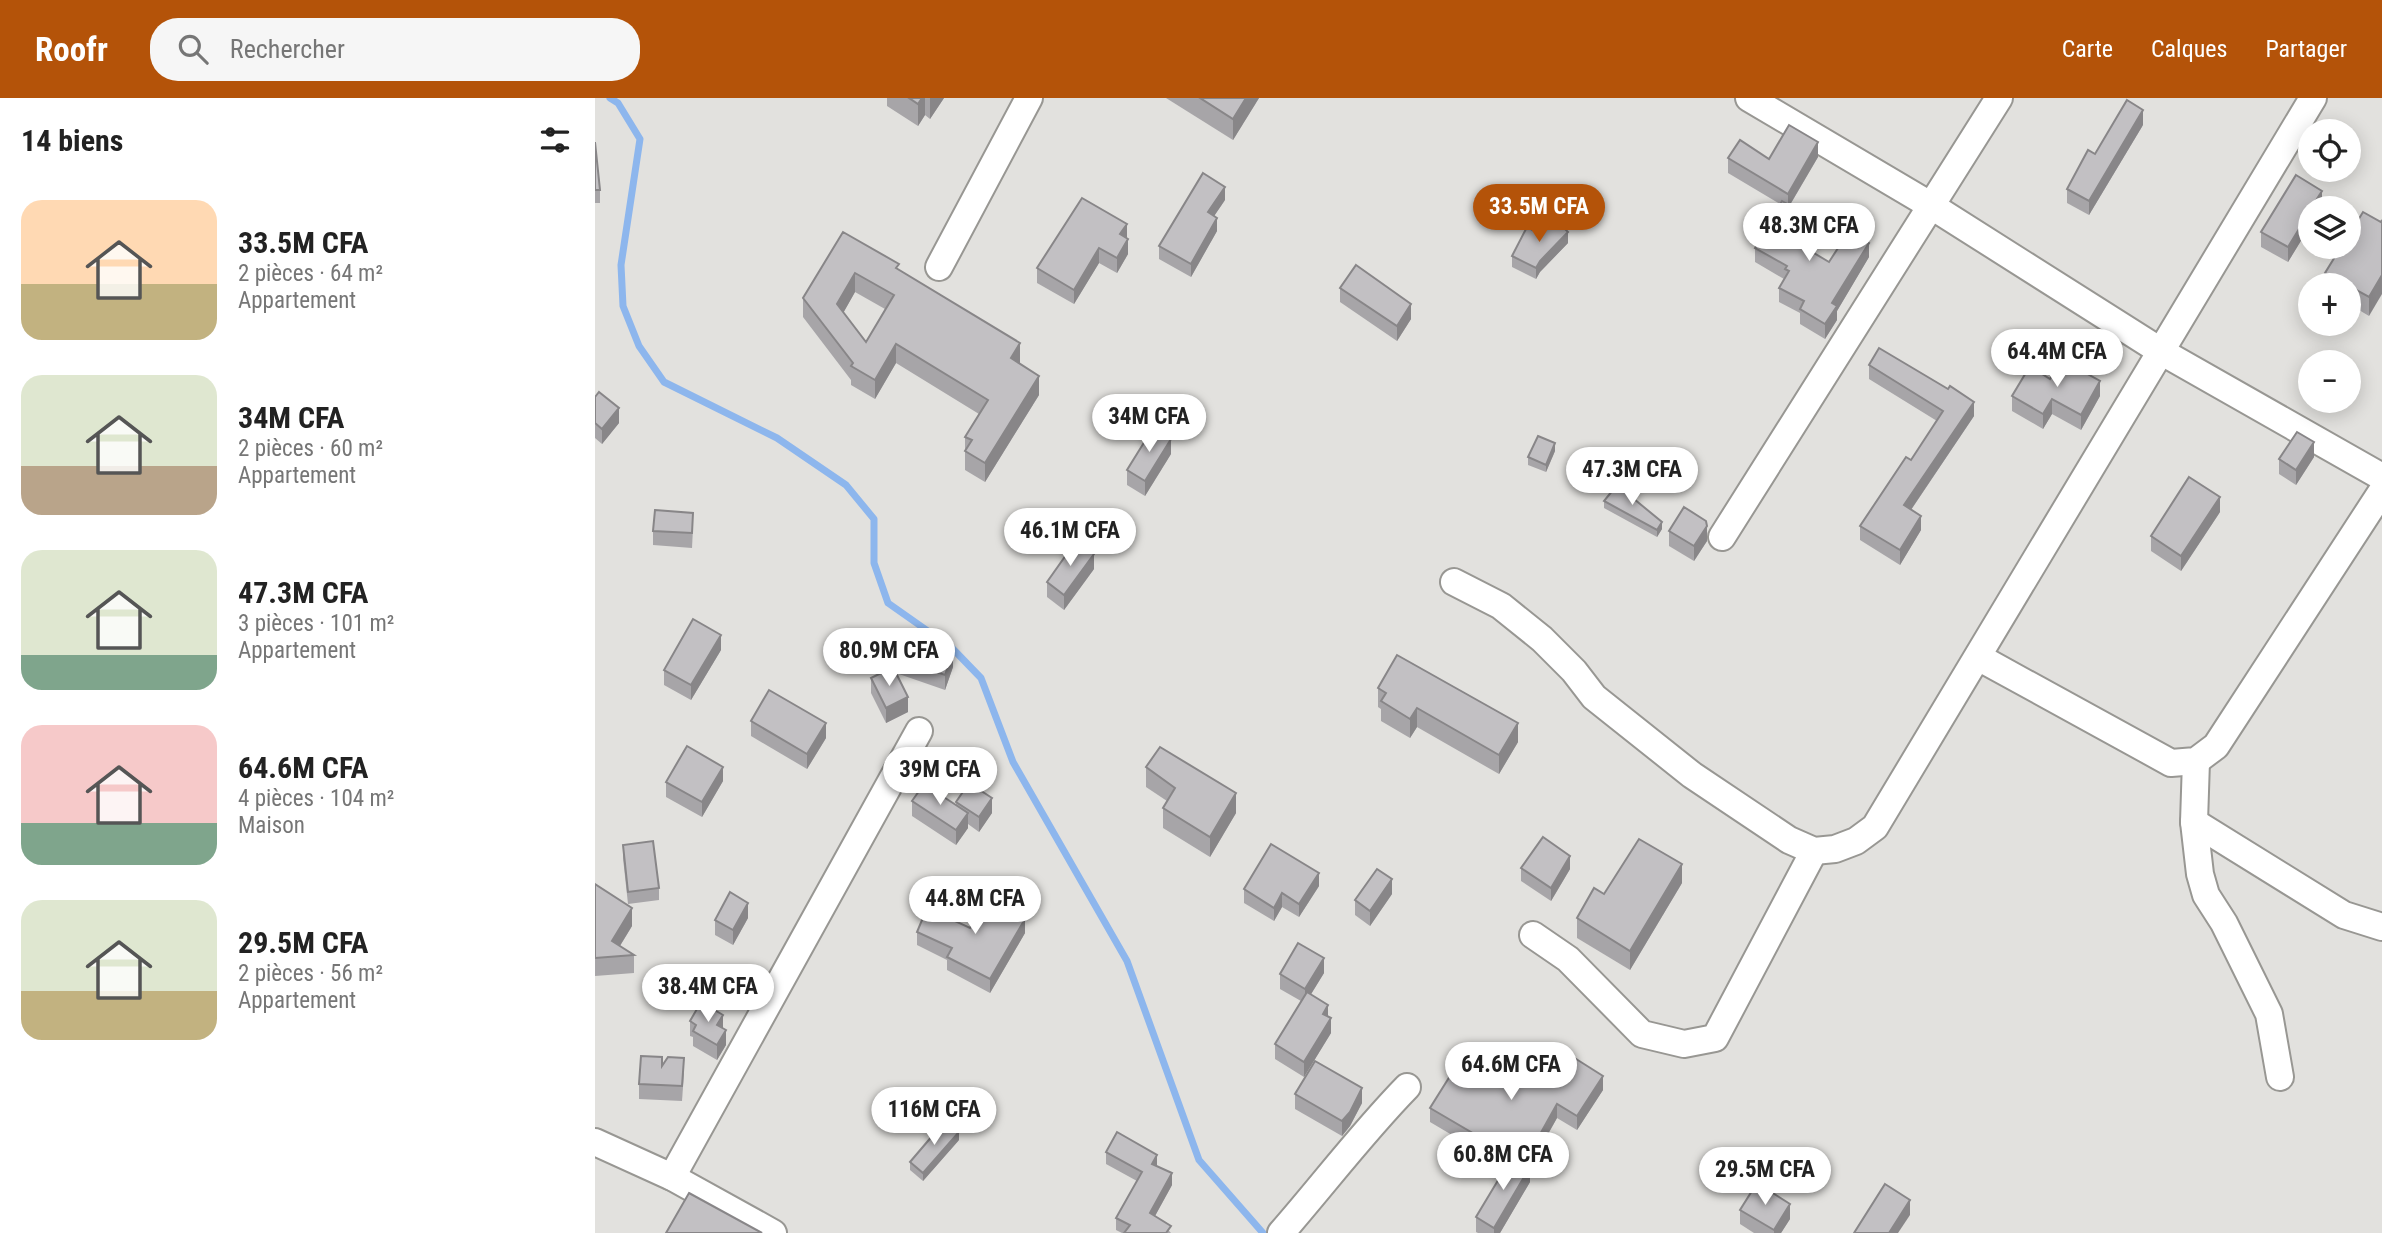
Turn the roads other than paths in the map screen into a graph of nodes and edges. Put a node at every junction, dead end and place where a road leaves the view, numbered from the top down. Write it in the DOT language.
graph roads {
  1 [pos="1028,98"];
  2 [pos="1749,98"];
  3 [pos="1999,98"];
  4 [pos="2312,98"];
  5 [pos="1930,205"];
  6 [pos="939,267"];
  7 [pos="2162,352"];
  8 [pos="2382,477"];
  9 [pos="2382,491"];
  10 [pos="1722,537"];
  11 [pos="1454,582"];
  12 [pos="1978,657"];
  13 [pos="919,731"];
  14 [pos="2196,761"];
  15 [pos="2194,822"];
  16 [pos="1814,850"];
  17 [pos="2382,927"];
  18 [pos="1533,935"];
  19 [pos="2280,1077"];
  20 [pos="1407,1087"];
  21 [pos="595,1142"];
  22 [pos="672,1177"];
  23 [pos="773,1233"];
  24 [pos="1280,1233"];
  1 -- 6 [label="street"];
  2 -- 5 [label="street"];
  3 -- 5 [label="street"];
  4 -- 7 [label="street"];
  5 -- 7 [label="street"];
  5 -- 10 [label="street"];
  7 -- 8 [label="street"];
  7 -- 12 [label="street"];
  9 -- 14 [label="street"];
  11 -- 16 [label="street"];
  12 -- 14 [label="street"];
  12 -- 16 [label="street"];
  13 -- 22 [label="street"];
  14 -- 15 [label="street"];
  15 -- 17 [label="street"];
  15 -- 19 [label="street"];
  16 -- 18 [label="street"];
  20 -- 24 [label="street"];
  21 -- 22 [label="street"];
  22 -- 23 [label="street"];
}
